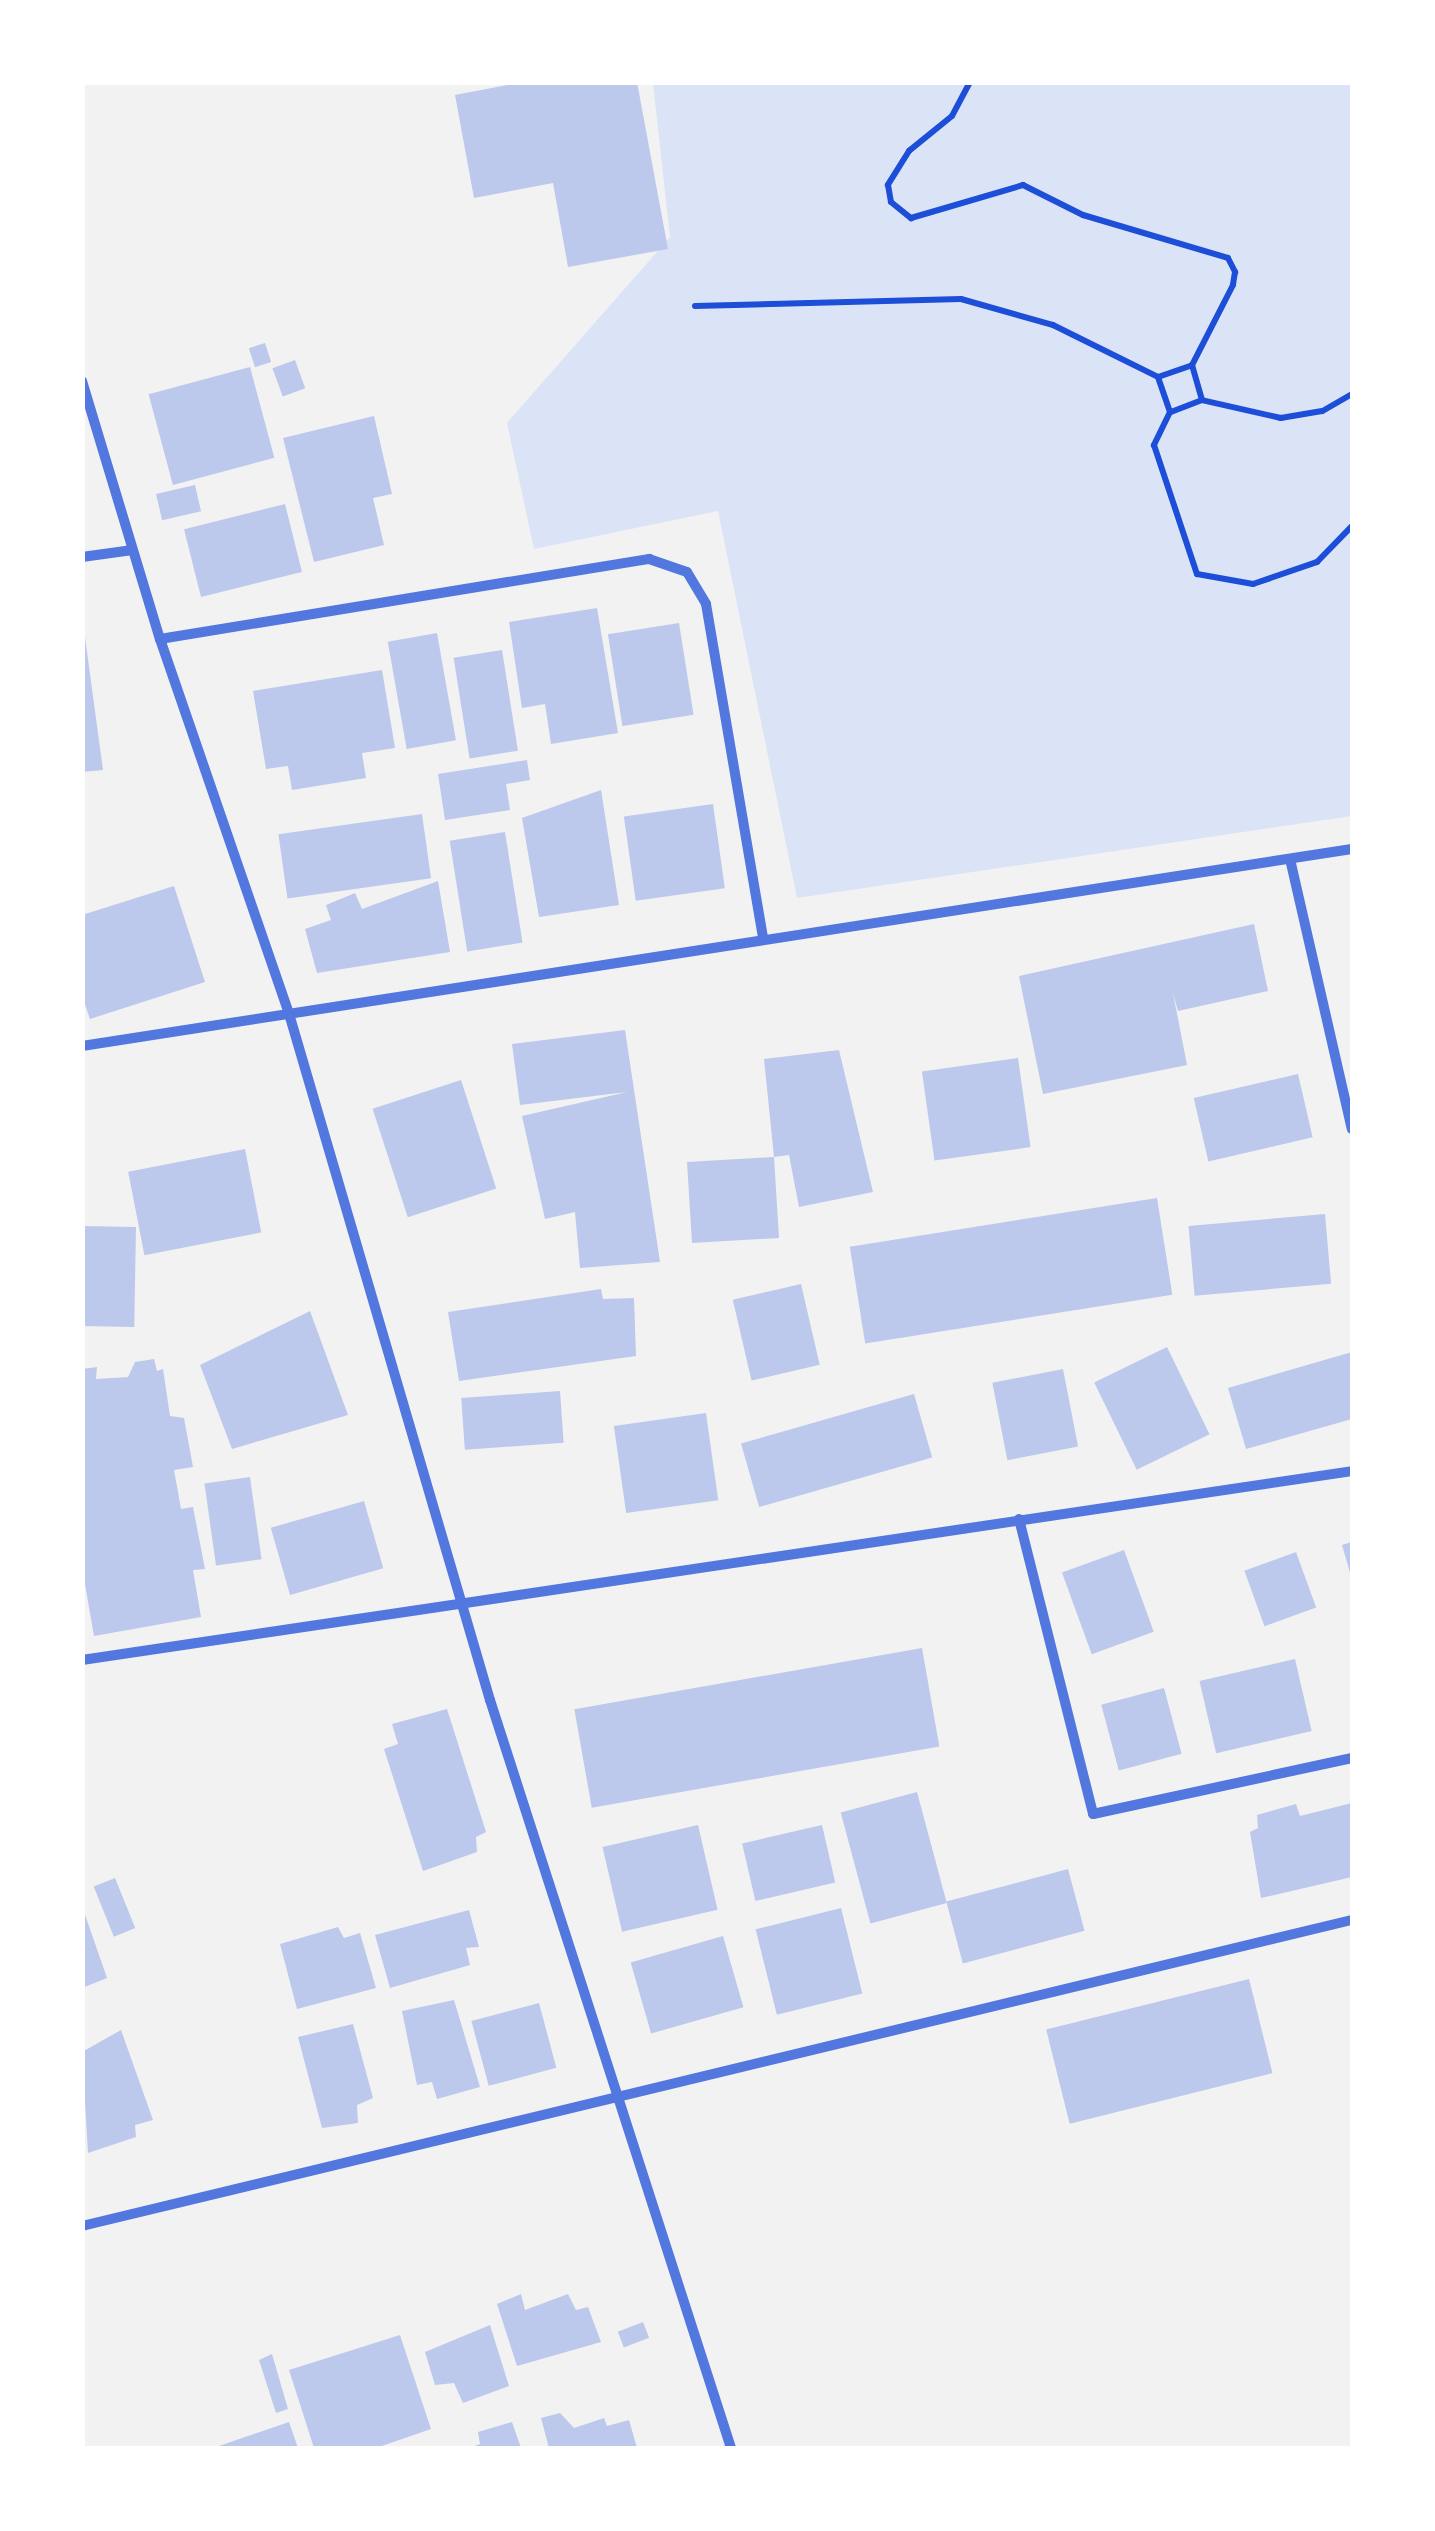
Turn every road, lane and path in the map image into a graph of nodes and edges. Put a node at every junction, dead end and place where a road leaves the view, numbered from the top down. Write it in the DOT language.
graph roads {
  1 [pos="970,82"];
  2 [pos="695,306"];
  3 [pos="1192,364"];
  4 [pos="1158,377"];
  5 [pos="82,380"];
  6 [pos="1352,394"];
  7 [pos="1202,400"];
  8 [pos="1170,412"];
  9 [pos="1352,526"];
  10 [pos="133,550"];
  11 [pos="82,557"];
  12 [pos="160,639"];
  13 [pos="1352,850"];
  14 [pos="1290,859"];
  15 [pos="763,938"];
  16 [pos="290,1017"];
  17 [pos="82,1046"];
  18 [pos="1352,1128"];
  19 [pos="1352,1471"];
  20 [pos="1019,1519"];
  21 [pos="465,1600"];
  22 [pos="82,1660"];
  23 [pos="1352,1758"];
  24 [pos="1352,1920"];
  25 [pos="613,2094"];
  26 [pos="82,2226"];
  27 [pos="731,2448"];
  1 -- 3 [label="path"];
  2 -- 4 [label="path"];
  3 -- 4 [label="path"];
  3 -- 7 [label="path"];
  4 -- 8 [label="path"];
  5 -- 10 [label="street"];
  6 -- 7 [label="path"];
  7 -- 8 [label="path"];
  8 -- 9 [label="path"];
  10 -- 11 [label="street"];
  10 -- 12 [label="street"];
  12 -- 15 [label="street"];
  12 -- 16 [label="street"];
  13 -- 14 [label="street"];
  14 -- 15 [label="street"];
  14 -- 18 [label="street"];
  15 -- 16 [label="street"];
  16 -- 17 [label="street"];
  16 -- 21 [label="street"];
  19 -- 20 [label="street"];
  20 -- 21 [label="street"];
  20 -- 23 [label="street"];
  21 -- 22 [label="street"];
  21 -- 25 [label="street"];
  24 -- 25 [label="street"];
  25 -- 26 [label="street"];
  25 -- 27 [label="street"];
}
